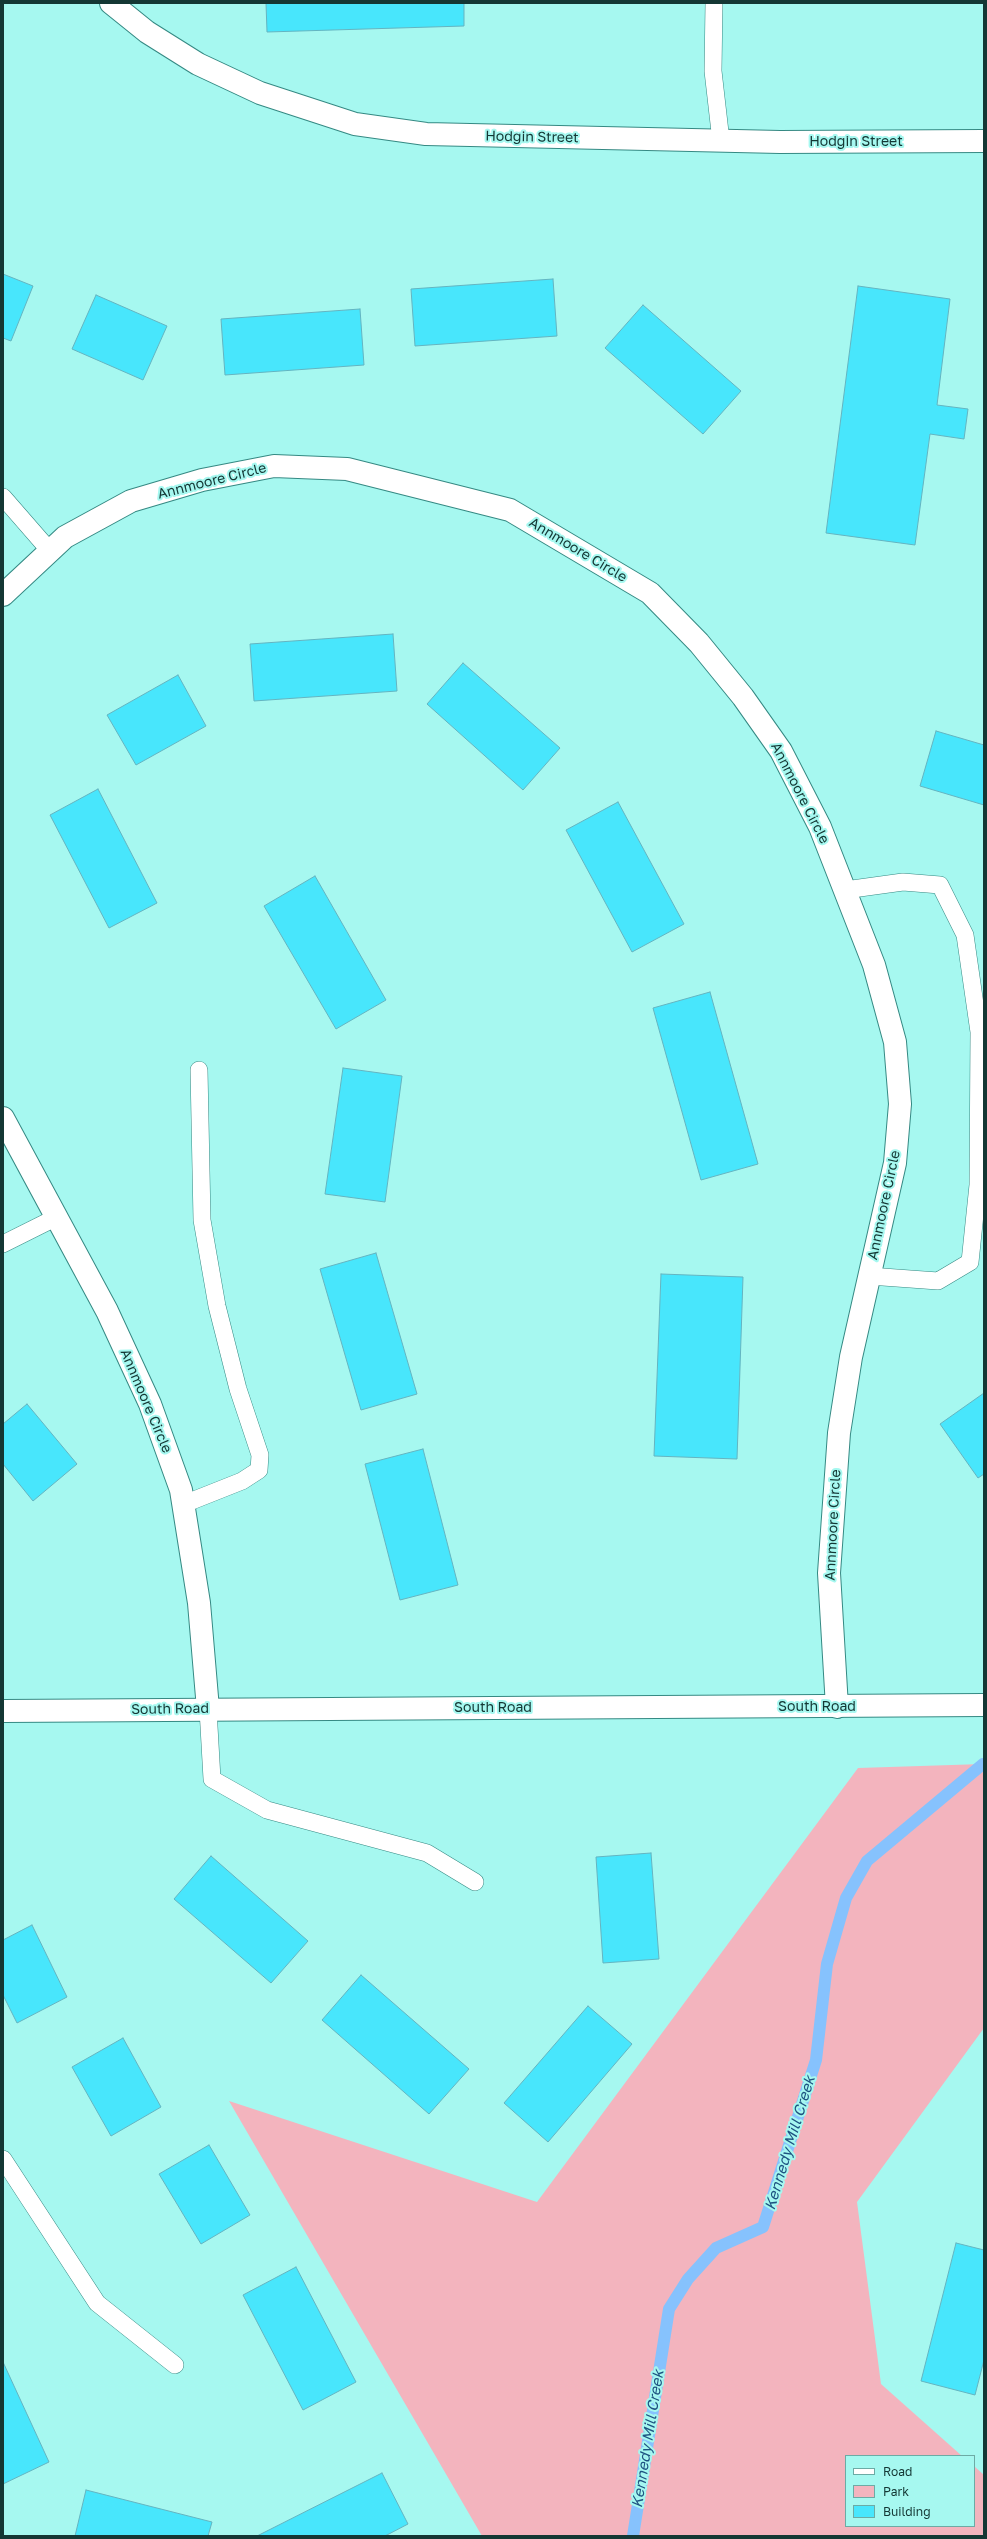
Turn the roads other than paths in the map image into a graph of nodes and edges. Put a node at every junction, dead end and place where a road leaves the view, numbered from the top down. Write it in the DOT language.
graph roads {
  1 [pos="111,3"];
  2 [pos="714,3"];
  3 [pos="721,141"];
  4 [pos="984,141"];
  5 [pos="3,497"];
  6 [pos="50,551"];
  7 [pos="3,595"];
  8 [pos="845,890"];
  9 [pos="199,1070"];
  10 [pos="3,1118"];
  11 [pos="56,1217"];
  12 [pos="3,1244"];
  13 [pos="869,1276"];
  14 [pos="184,1504"];
  15 [pos="984,1705"];
  16 [pos="837,1707"];
  17 [pos="208,1709"];
  18 [pos="3,1711"];
  19 [pos="475,1882"];
  20 [pos="3,2159"];
  21 [pos="175,2365"];
  1 -- 3 [label="street, Hodgin Street"];
  2 -- 3 [label="lane"];
  3 -- 4 [label="street, Hodgin Street"];
  5 -- 6 [label="lane"];
  6 -- 7 [label="street, Annmoore Circle"];
  6 -- 8 [label="street, Annmoore Circle"];
  8 -- 13 [label="street, Annmoore Circle"];
  8 -- 13 [label="lane"];
  9 -- 14 [label="lane"];
  10 -- 11 [label="street, Annmoore Circle"];
  11 -- 12 [label="lane"];
  11 -- 14 [label="street, Annmoore Circle"];
  13 -- 16 [label="street, Annmoore Circle"];
  14 -- 17 [label="street, Annmoore Circle"];
  15 -- 16 [label="street, South Road"];
  16 -- 17 [label="street, South Road"];
  17 -- 18 [label="street, South Road"];
  17 -- 19 [label="lane"];
  20 -- 21 [label="lane"];
}
